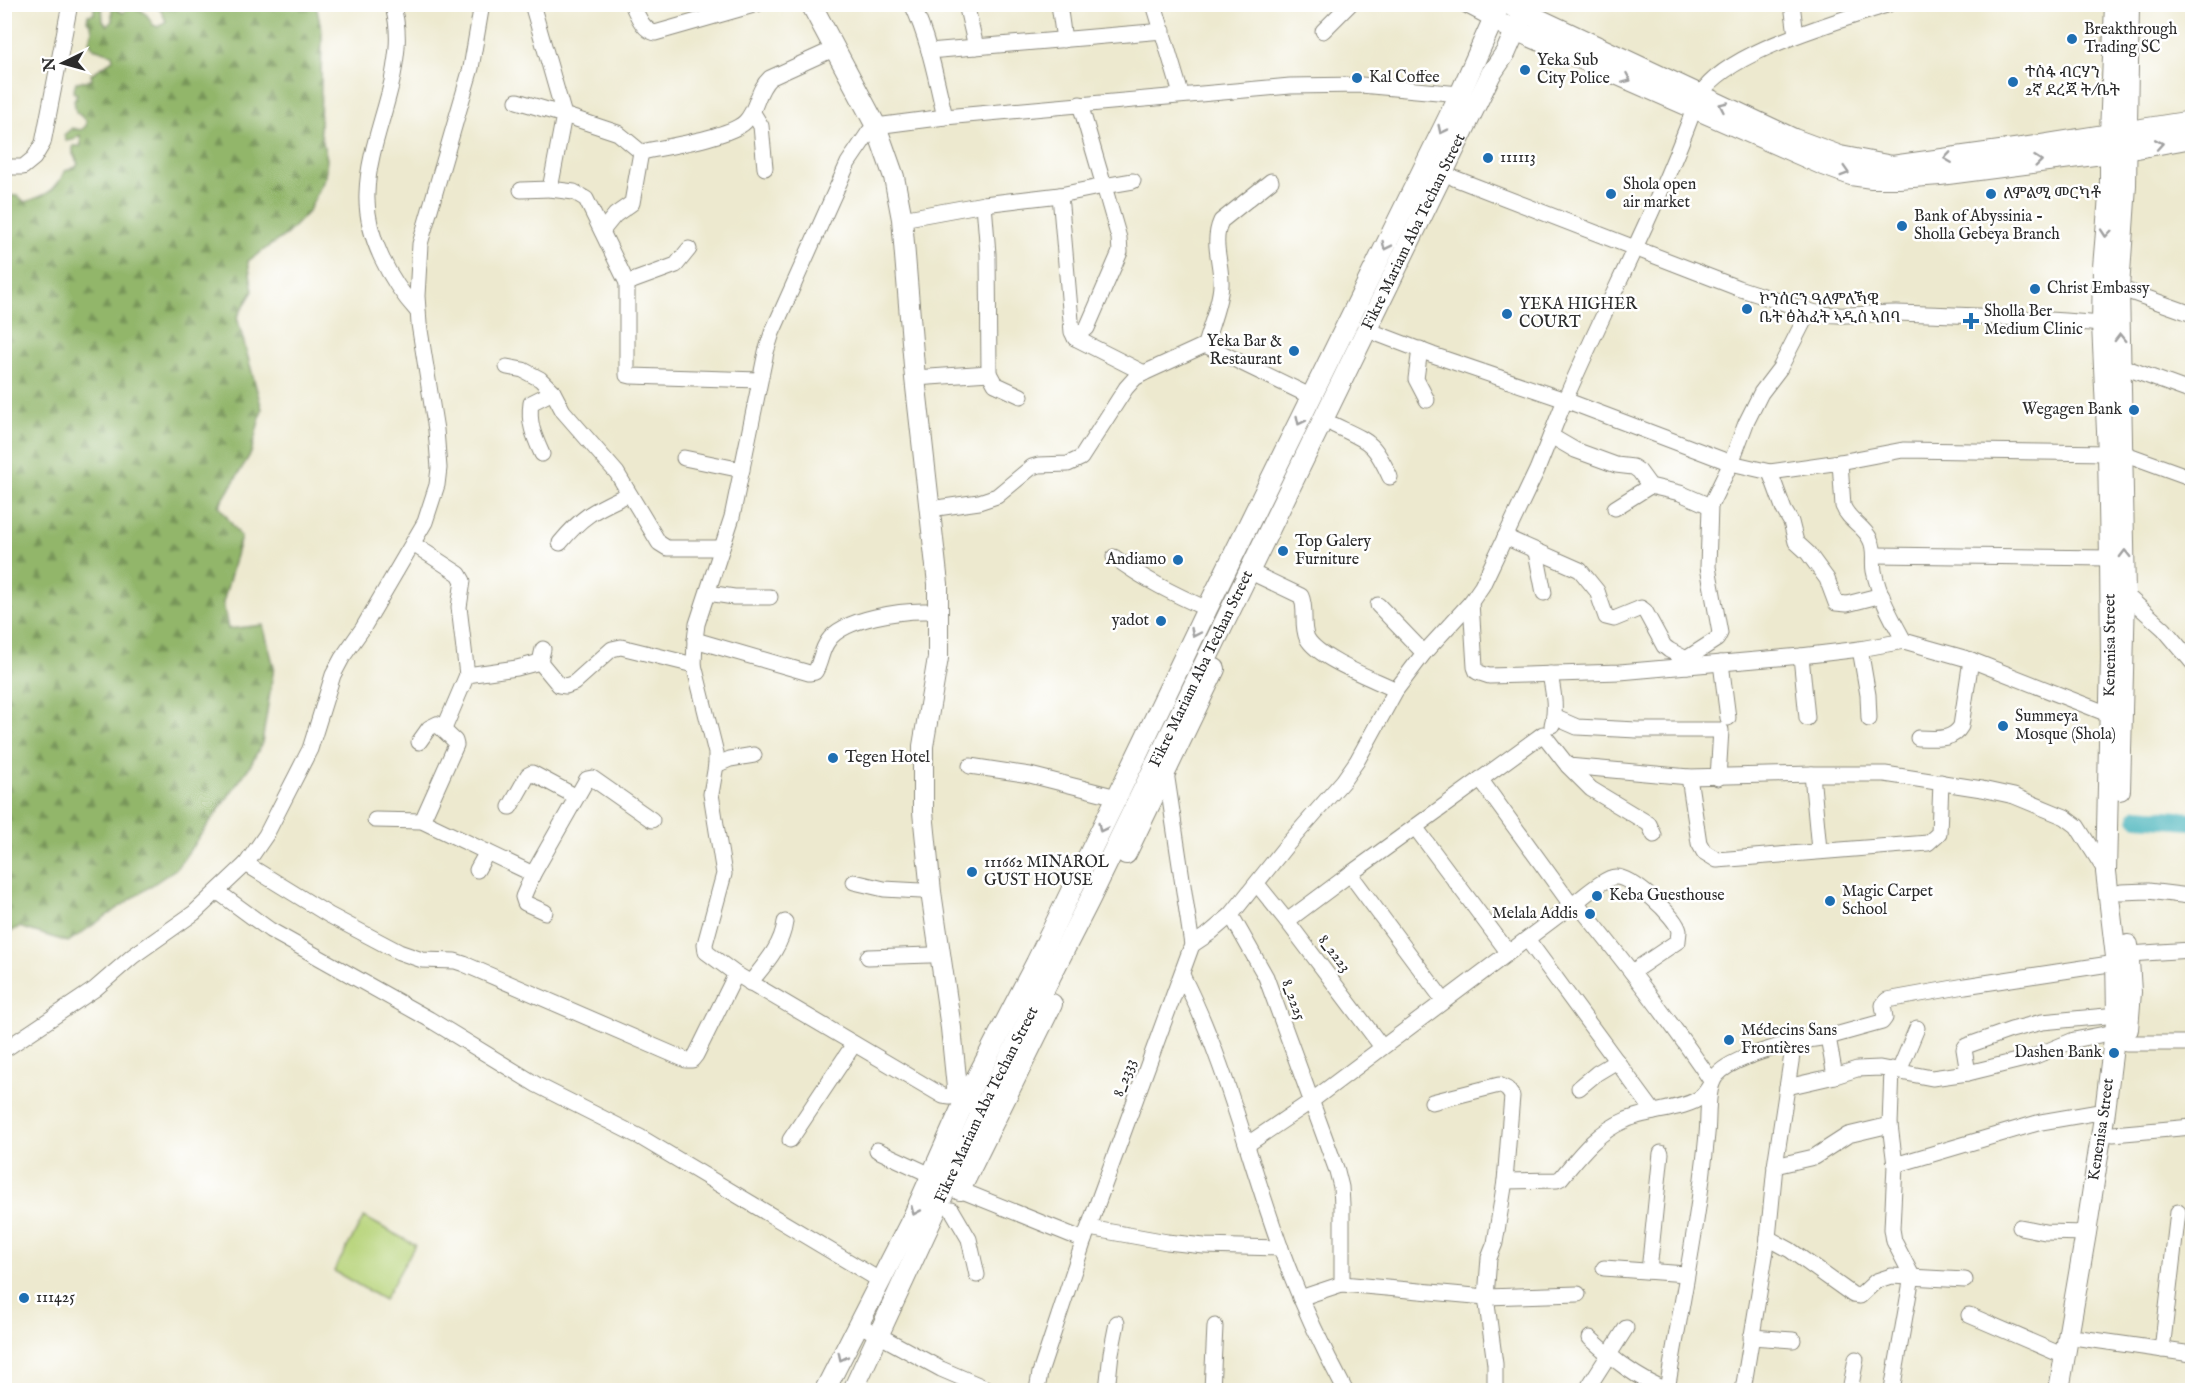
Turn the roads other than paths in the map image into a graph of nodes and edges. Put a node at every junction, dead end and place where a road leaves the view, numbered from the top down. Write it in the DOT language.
graph roads {
  1 [pos="70,4"];
  2 [pos="392,4"];
  3 [pos="482,4"];
  4 [pos="532,4"];
  5 [pos="632,4"];
  6 [pos="757,4"];
  7 [pos="801,4"];
  8 [pos="811,4"];
  9 [pos="912,4"];
  10 [pos="966,4"];
  11 [pos="1059,4"];
  12 [pos="1154,4"];
  13 [pos="1350,4"];
  14 [pos="1464,4"];
  15 [pos="1792,4"];
  16 [pos="1889,4"];
  17 [pos="2115,4"];
  18 [pos="2129,4"];
  19 [pos="1861,9"];
  20 [pos="1497,12"];
  21 [pos="1519,13"];
  22 [pos="1323,31"];
  23 [pos="1162,32"];
  24 [pos="1796,35"];
  25 [pos="1064,40"];
  26 [pos="976,47"];
  27 [pos="827,51"];
  28 [pos="929,51"];
  29 [pos="1506,52"];
  30 [pos="1181,94"];
  31 [pos="1460,94"];
  32 [pos="517,101"];
  33 [pos="1697,102"];
  34 [pos="1080,104"];
  35 [pos="753,113"];
  36 [pos="564,115"];
  37 [pos="945,117"];
  38 [pos="2193,122"];
  39 [pos="873,129"];
  40 [pos="2193,138"];
  41 [pos="2118,142"];
  42 [pos="641,152"];
  43 [pos="4,167"];
  44 [pos="765,168"];
  45 [pos="1454,177"];
  46 [pos="1133,181"];
  47 [pos="1271,181"];
  48 [pos="1104,186"];
  49 [pos="550,189"];
  50 [pos="521,190"];
  51 [pos="1060,195"];
  52 [pos="984,204"];
  53 [pos="902,219"];
  54 [pos="602,231"];
  55 [pos="1636,247"];
  56 [pos="689,249"];
  57 [pos="627,283"];
  58 [pos="2119,288"];
  59 [pos="1809,311"];
  60 [pos="418,312"];
  61 [pos="2193,314"];
  62 [pos="2102,324"];
  63 [pos="1365,325"];
  64 [pos="1075,338"];
  65 [pos="1205,345"];
  66 [pos="1420,349"];
  67 [pos="2121,366"];
  68 [pos="507,367"];
  69 [pos="989,373"];
  70 [pos="1144,373"];
  71 [pos="915,378"];
  72 [pos="759,380"];
  73 [pos="2113,387"];
  74 [pos="553,392"];
  75 [pos="2193,392"];
  76 [pos="1021,396"];
  77 [pos="1312,397"];
  78 [pos="1427,400"];
  79 [pos="1565,400"];
  80 [pos="1334,425"];
  81 [pos="916,435"];
  82 [pos="1551,436"];
  83 [pos="2115,453"];
  84 [pos="542,454"];
  85 [pos="684,458"];
  86 [pos="1840,462"];
  87 [pos="1731,463"];
  88 [pos="742,470"];
  89 [pos="1770,472"];
  90 [pos="1390,477"];
  91 [pos="2193,478"];
  92 [pos="1650,486"];
  93 [pos="629,494"];
  94 [pos="1710,506"];
  95 [pos="1615,508"];
  96 [pos="930,509"];
  97 [pos="1505,537"];
  98 [pos="560,543"];
  99 [pos="413,544"];
  100 [pos="722,548"];
  101 [pos="1536,552"];
  102 [pos="1875,555"];
  103 [pos="1114,557"];
  104 [pos="2110,558"];
  105 [pos="1259,576"];
  106 [pos="1544,592"];
  107 [pos="708,593"];
  108 [pos="2126,594"];
  109 [pos="1882,595"];
  110 [pos="770,597"];
  111 [pos="1471,602"];
  112 [pos="1378,605"];
  113 [pos="1207,609"];
  114 [pos="929,611"];
  115 [pos="695,640"];
  116 [pos="1904,641"];
  117 [pos="1860,649"];
  118 [pos="1424,653"];
  119 [pos="1802,656"];
  120 [pos="1971,660"];
  121 [pos="1687,662"];
  122 [pos="2193,662"];
  123 [pos="1721,663"];
  124 [pos="694,665"];
  125 [pos="1550,674"];
  126 [pos="467,675"];
  127 [pos="1396,690"];
  128 [pos="2108,714"];
  129 [pos="1554,717"];
  130 [pos="1728,718"];
  131 [pos="1807,718"];
  132 [pos="1869,719"];
  133 [pos="444,729"];
  134 [pos="1543,734"];
  135 [pos="1918,738"];
  136 [pos="419,742"];
  137 [pos="754,755"];
  138 [pos="716,765"];
  139 [pos="970,766"];
  140 [pos="1568,766"];
  141 [pos="1166,772"];
  142 [pos="1812,774"];
  143 [pos="1689,777"];
  144 [pos="916,778"];
  145 [pos="1718,778"];
  146 [pos="1480,779"];
  147 [pos="1941,782"];
  148 [pos="575,796"];
  149 [pos="1118,797"];
  150 [pos="2113,800"];
  151 [pos="510,807"];
  152 [pos="375,820"];
  153 [pos="652,820"];
  154 [pos="422,821"];
  155 [pos="2112,825"];
  156 [pos="1415,827"];
  157 [pos="1654,835"];
  158 [pos="1819,850"];
  159 [pos="487,852"];
  160 [pos="246,864"];
  161 [pos="477,870"];
  162 [pos="2106,872"];
  163 [pos="532,873"];
  164 [pos="1350,874"];
  165 [pos="854,882"];
  166 [pos="1257,884"];
  167 [pos="921,891"];
  168 [pos="218,892"];
  169 [pos="2121,892"];
  170 [pos="2189,896"];
  171 [pos="1574,904"];
  172 [pos="545,912"];
  173 [pos="1230,915"];
  174 [pos="1287,921"];
  175 [pos="785,922"];
  176 [pos="1527,939"];
  177 [pos="1192,945"];
  178 [pos="2191,950"];
  179 [pos="1508,952"];
  180 [pos="930,955"];
  181 [pos="868,957"];
  182 [pos="2122,959"];
  183 [pos="1632,972"];
  184 [pos="736,974"];
  185 [pos="1182,975"];
  186 [pos="750,983"];
  187 [pos="1444,1001"];
  188 [pos="1917,1028"];
  189 [pos="2119,1030"];
  190 [pos="1828,1037"];
  191 [pos="1794,1042"];
  192 [pos="2193,1043"];
  193 [pos="854,1044"];
  194 [pos="1382,1047"];
  195 [pos="4,1050"];
  196 [pos="1617,1061"];
  197 [pos="1896,1070"];
  198 [pos="1968,1073"];
  199 [pos="1835,1076"];
  200 [pos="1712,1082"];
  201 [pos="1787,1087"];
  202 [pos="959,1088"];
  203 [pos="1579,1088"];
  204 [pos="1310,1102"];
  205 [pos="1432,1102"];
  206 [pos="982,1111"];
  207 [pos="2105,1111"];
  208 [pos="1654,1112"];
  209 [pos="1890,1125"];
  210 [pos="2193,1127"];
  211 [pos="2113,1134"];
  212 [pos="790,1140"];
  213 [pos="1248,1144"];
  214 [pos="877,1150"];
  215 [pos="1661,1153"];
  216 [pos="1895,1165"];
  217 [pos="1775,1166"];
  218 [pos="931,1175"];
  219 [pos="1505,1181"];
  220 [pos="960,1190"];
  221 [pos="952,1210"];
  222 [pos="2178,1212"];
  223 [pos="2020,1227"];
  224 [pos="2086,1233"];
  225 [pos="1087,1234"];
  226 [pos="1768,1238"];
  227 [pos="1281,1248"];
  228 [pos="1604,1268"];
  229 [pos="1648,1271"];
  230 [pos="1686,1274"];
  231 [pos="976,1275"];
  232 [pos="1912,1276"];
  233 [pos="1965,1280"];
  234 [pos="880,1281"];
  235 [pos="1342,1284"];
  236 [pos="1578,1294"];
  237 [pos="1486,1297"];
  238 [pos="1300,1298"];
  239 [pos="891,1307"];
  240 [pos="1969,1315"];
  241 [pos="1117,1323"];
  242 [pos="858,1324"];
  243 [pos="1215,1326"];
  244 [pos="1626,1328"];
  245 [pos="880,1335"];
  246 [pos="1751,1337"];
  247 [pos="1590,1338"];
  248 [pos="2080,1338"];
  249 [pos="1793,1340"];
  250 [pos="2162,1350"];
  251 [pos="2193,1354"];
  252 [pos="1608,1355"];
  253 [pos="2064,1356"];
  254 [pos="1856,1359"];
  255 [pos="1587,1384"];
  256 [pos="825,1390"];
  257 [pos="853,1390"];
  258 [pos="990,1390"];
  259 [pos="1037,1390"];
  260 [pos="1107,1390"];
  261 [pos="1212,1390"];
  262 [pos="1345,1390"];
  263 [pos="1495,1390"];
  264 [pos="1667,1390"];
  265 [pos="1743,1390"];
  266 [pos="1850,1390"];
  267 [pos="1892,1390"];
  268 [pos="2058,1390"];
  269 [pos="2071,1390"];
  1 -- 43 [label="street"];
  2 -- 60 [label="street"];
  3 -- 60 [label="street"];
  4 -- 36 [label="street"];
  5 -- 6 [label="street"];
  7 -- 27 [label="main road"];
  8 -- 39 [label="main road"];
  9 -- 28 [label="street"];
  10 -- 26 [label="street"];
  11 -- 25 [label="street"];
  12 -- 23 [label="street"];
  13 -- 22 [label="street"];
  14 -- 20 [label="street"];
  15 -- 24 [label="street"];
  16 -- 19 [label="street"];
  17 -- 41 [label="main road, Kenenisa Street"];
  18 -- 41 [label="main road, Kenenisa Street"];
  19 -- 24 [label="street"];
  20 -- 21 [label="main road"];
  20 -- 31 [label="main road, Fikre Mariam Aba Techan Street"];
  21 -- 29 [label="main road, Fikre Mariam Aba Techan Street"];
  21 -- 33 [label="main road"];
  23 -- 25 [label="street"];
  23 -- 30 [label="street"];
  24 -- 33 [label="street"];
  25 -- 26 [label="street"];
  26 -- 28 [label="street"];
  27 -- 35 [label="street"];
  27 -- 39 [label="main road"];
  28 -- 37 [label="street"];
  29 -- 45 [label="main road"];
  29 -- 63 [label="main road, Fikre Mariam Aba Techan Street"];
  30 -- 31 [label="street"];
  30 -- 34 [label="street"];
  31 -- 63 [label="main road, Fikre Mariam Aba Techan Street, one-way"];
  32 -- 36 [label="street"];
  33 -- 41 [label="main road"];
  33 -- 55 [label="street"];
  34 -- 37 [label="street"];
  34 -- 48 [label="street"];
  35 -- 42 [label="street"];
  35 -- 44 [label="street"];
  36 -- 42 [label="street"];
  36 -- 49 [label="street"];
  37 -- 39 [label="street"];
  38 -- 41 [label="main road"];
  39 -- 53 [label="main road"];
  39 -- 72 [label="street"];
  39 -- 81 [label="main road"];
  41 -- 40 [label="main road, one-way"];
  41 -- 58 [label="main road, Kenenisa Street"];
  41 -- 62 [label="main road, Kenenisa Street, one-way"];
  42 -- 54 [label="street"];
  45 -- 55 [label="street"];
  45 -- 63 [label="main road"];
  46 -- 48 [label="street"];
  47 -- 65 [label="street"];
  48 -- 51 [label="street"];
  48 -- 64 [label="street"];
  49 -- 50 [label="street"];
  49 -- 54 [label="street"];
  51 -- 52 [label="street"];
  51 -- 64 [label="street"];
  52 -- 53 [label="street"];
  52 -- 69 [label="street"];
  53 -- 71 [label="main road"];
  54 -- 57 [label="street"];
  55 -- 59 [label="street"];
  55 -- 79 [label="street"];
  56 -- 57 [label="street"];
  57 -- 72 [label="street"];
  58 -- 61 [label="street"];
  67 -- 58 [label="main road, Kenenisa Street, one-way"];
  59 -- 62 [label="street"];
  59 -- 87 [label="street"];
  60 -- 99 [label="street"];
  62 -- 73 [label="main road, Kenenisa Street"];
  63 -- 66 [label="street"];
  63 -- 77 [label="main road, Fikre Mariam Aba Techan Street"];
  63 -- 80 [label="main road"];
  63 -- 206 [label="main road, Fikre Mariam Aba Techan Street"];
  64 -- 70 [label="street"];
  65 -- 70 [label="street"];
  65 -- 77 [label="street"];
  66 -- 78 [label="street"];
  66 -- 79 [label="street"];
  67 -- 73 [label="main road, Kenenisa Street"];
  67 -- 75 [label="street"];
  68 -- 74 [label="street"];
  69 -- 71 [label="street"];
  69 -- 76 [label="street"];
  70 -- 96 [label="street"];
  71 -- 81 [label="main road"];
  72 -- 88 [label="street"];
  73 -- 83 [label="main road, Kenenisa Street"];
  74 -- 84 [label="street"];
  74 -- 93 [label="street"];
  77 -- 113 [label="main road, Fikre Mariam Aba Techan Street, one-way"];
  79 -- 82 [label="street"];
  79 -- 87 [label="street"];
  80 -- 90 [label="street"];
  80 -- 105 [label="main road"];
  81 -- 96 [label="main road"];
  81 -- 114 [label="main road"];
  82 -- 92 [label="street"];
  82 -- 97 [label="street"];
  83 -- 86 [label="street"];
  83 -- 91 [label="street"];
  83 -- 104 [label="main road, Kenenisa Street"];
  108 -- 83 [label="main road, Kenenisa Street, one-way"];
  85 -- 88 [label="street"];
  86 -- 89 [label="street"];
  86 -- 102 [label="street"];
  87 -- 89 [label="street"];
  87 -- 94 [label="street"];
  88 -- 100 [label="street"];
  89 -- 109 [label="street"];
  92 -- 94 [label="street"];
  92 -- 95 [label="street"];
  93 -- 98 [label="street"];
  93 -- 100 [label="street"];
  94 -- 121 [label="street"];
  96 -- 144 [label="main road"];
  97 -- 101 [label="street"];
  97 -- 111 [label="street"];
  99 -- 126 [label="street"];
  99 -- 160 [label="street"];
  100 -- 107 [label="street"];
  101 -- 106 [label="street"];
  101 -- 121 [label="street"];
  102 -- 104 [label="street"];
  102 -- 109 [label="street"];
  103 -- 113 [label="street"];
  104 -- 128 [label="main road, Kenenisa Street"];
  105 -- 127 [label="street"];
  105 -- 141 [label="main road"];
  107 -- 110 [label="street"];
  107 -- 115 [label="street"];
  108 -- 122 [label="street"];
  108 -- 150 [label="main road, Kenenisa Street"];
  109 -- 116 [label="street"];
  111 -- 118 [label="street"];
  111 -- 125 [label="street"];
  112 -- 118 [label="street"];
  113 -- 149 [label="main road, Fikre Mariam Aba Techan Street, one-way"];
  114 -- 115 [label="street"];
  114 -- 144 [label="main road"];
  115 -- 124 [label="street"];
  116 -- 117 [label="street"];
  116 -- 120 [label="street"];
  117 -- 119 [label="street"];
  117 -- 132 [label="street"];
  118 -- 127 [label="street"];
  119 -- 123 [label="street"];
  119 -- 131 [label="street"];
  120 -- 128 [label="street"];
  120 -- 135 [label="street"];
  121 -- 123 [label="street"];
  121 -- 125 [label="street"];
  123 -- 130 [label="street"];
  124 -- 126 [label="street"];
  124 -- 138 [label="street"];
  125 -- 129 [label="street"];
  126 -- 133 [label="street"];
  127 -- 166 [label="street"];
  128 -- 150 [label="main road, Kenenisa Street"];
  129 -- 134 [label="street"];
  129 -- 145 [label="street"];
  133 -- 136 [label="street"];
  133 -- 154 [label="street"];
  134 -- 140 [label="street"];
  134 -- 146 [label="street"];
  137 -- 138 [label="street"];
  138 -- 184 [label="street"];
  139 -- 149 [label="street"];
  140 -- 143 [label="street"];
  140 -- 157 [label="street"];
  141 -- 177 [label="street, 8_2333"];
  141 -- 220 [label="main road"];
  142 -- 145 [label="street"];
  142 -- 147 [label="street"];
  142 -- 158 [label="street"];
  143 -- 145 [label="street"];
  143 -- 158 [label="street"];
  144 -- 167 [label="main road"];
  144 -- 202 [label="main road"];
  146 -- 156 [label="street"];
  146 -- 171 [label="street"];
  147 -- 158 [label="street"];
  147 -- 162 [label="street"];
  148 -- 151 [label="street"];
  148 -- 153 [label="street"];
  148 -- 163 [label="street"];
  149 -- 202 [label="main road, Fikre Mariam Aba Techan Street, one-way"];
  150 -- 155 [label="main road, Kenenisa Street"];
  152 -- 154 [label="street"];
  154 -- 159 [label="street"];
  155 -- 162 [label="main road, Kenenisa Street"];
  155 -- 169 [label="main road, Kenenisa Street"];
  156 -- 164 [label="street"];
  156 -- 179 [label="street"];
  159 -- 161 [label="street"];
  159 -- 163 [label="street"];
  160 -- 168 [label="street"];
  160 -- 184 [label="street"];
  162 -- 182 [label="main road, Kenenisa Street"];
  163 -- 172 [label="street"];
  164 -- 174 [label="street"];
  164 -- 187 [label="street"];
  165 -- 167 [label="street"];
  166 -- 173 [label="street"];
  166 -- 174 [label="street, 8_2223"];
  167 -- 180 [label="main road"];
  168 -- 195 [label="street"];
  168 -- 234 [label="street"];
  169 -- 170 [label="street"];
  169 -- 182 [label="main road, Kenenisa Street"];
  171 -- 176 [label="street"];
  171 -- 183 [label="street"];
  171 -- 183 [label="street"];
  173 -- 177 [label="street"];
  173 -- 204 [label="street, 8_2225"];
  174 -- 194 [label="street, 8_2223"];
  175 -- 186 [label="street"];
  176 -- 179 [label="street"];
  176 -- 196 [label="street"];
  177 -- 185 [label="street, 8_2333"];
  178 -- 182 [label="street"];
  179 -- 187 [label="street"];
  180 -- 181 [label="street"];
  180 -- 202 [label="main road"];
  182 -- 189 [label="main road, Kenenisa Street"];
  182 -- 189 [label="main road, Kenenisa Street"];
  182 -- 190 [label="street"];
  183 -- 200 [label="street"];
  184 -- 186 [label="street"];
  185 -- 213 [label="street"];
  185 -- 225 [label="street, 8_2333"];
  186 -- 193 [label="street"];
  187 -- 194 [label="street"];
  188 -- 197 [label="street"];
  189 -- 192 [label="street"];
  189 -- 198 [label="street"];
  189 -- 198 [label="street"];
  189 -- 207 [label="main road, Kenenisa Street"];
  189 -- 211 [label="main road, Kenenisa Street"];
  190 -- 191 [label="street"];
  190 -- 199 [label="street"];
  191 -- 200 [label="street"];
  191 -- 201 [label="street"];
  193 -- 202 [label="street"];
  193 -- 212 [label="street"];
  194 -- 204 [label="street"];
  196 -- 203 [label="street"];
  196 -- 208 [label="street"];
  197 -- 198 [label="street"];
  197 -- 199 [label="street"];
  197 -- 209 [label="street"];
  199 -- 201 [label="street"];
  200 -- 208 [label="street"];
  200 -- 230 [label="street"];
  201 -- 217 [label="street"];
  202 -- 206 [label="main road"];
  202 -- 218 [label="main road, Fikre Mariam Aba Techan Street"];
  204 -- 213 [label="street"];
  204 -- 235 [label="street, 8_2225"];
  205 -- 219 [label="street"];
  206 -- 239 [label="main road, Fikre Mariam Aba Techan Street"];
  207 -- 216 [label="street"];
  207 -- 224 [label="main road, Kenenisa Street"];
  208 -- 219 [label="street"];
  209 -- 216 [label="street"];
  209 -- 217 [label="street"];
  210 -- 211 [label="street"];
  211 -- 248 [label="main road, Kenenisa Street"];
  213 -- 227 [label="street"];
  214 -- 218 [label="street"];
  215 -- 229 [label="street"];
  216 -- 232 [label="street"];
  217 -- 226 [label="street"];
  218 -- 234 [label="main road, Fikre Mariam Aba Techan Street, one-way"];
  219 -- 237 [label="street"];
  220 -- 221 [label="main road"];
  220 -- 225 [label="street"];
  221 -- 231 [label="street"];
  221 -- 239 [label="main road"];
  222 -- 250 [label="street"];
  223 -- 224 [label="street"];
  224 -- 253 [label="main road, Kenenisa Street"];
  225 -- 227 [label="street"];
  225 -- 259 [label="street, 8_2333"];
  226 -- 232 [label="street"];
  226 -- 246 [label="street"];
  227 -- 238 [label="street"];
  228 -- 229 [label="street"];
  229 -- 230 [label="street"];
  230 -- 264 [label="street"];
  232 -- 233 [label="street"];
  232 -- 267 [label="street"];
  234 -- 242 [label="main road, Fikre Mariam Aba Techan Street"];
  235 -- 237 [label="street"];
  235 -- 238 [label="street"];
  236 -- 237 [label="street"];
  237 -- 263 [label="street"];
  238 -- 262 [label="street"];
  239 -- 245 [label="main road, Fikre Mariam Aba Techan Street"];
  240 -- 253 [label="street"];
  241 -- 260 [label="street"];
  242 -- 245 [label="street"];
  242 -- 256 [label="main road, Fikre Mariam Aba Techan Street, one-way"];
  243 -- 261 [label="street"];
  244 -- 252 [label="street"];
  245 -- 257 [label="main road, Fikre Mariam Aba Techan Street"];
  245 -- 258 [label="street"];
  246 -- 249 [label="street"];
  246 -- 265 [label="street"];
  247 -- 252 [label="street"];
  248 -- 250 [label="street"];
  248 -- 269 [label="main road, Kenenisa Street"];
  250 -- 251 [label="street"];
  252 -- 255 [label="street"];
  252 -- 264 [label="street"];
  253 -- 268 [label="main road, Kenenisa Street"];
  254 -- 266 [label="street"];
}
